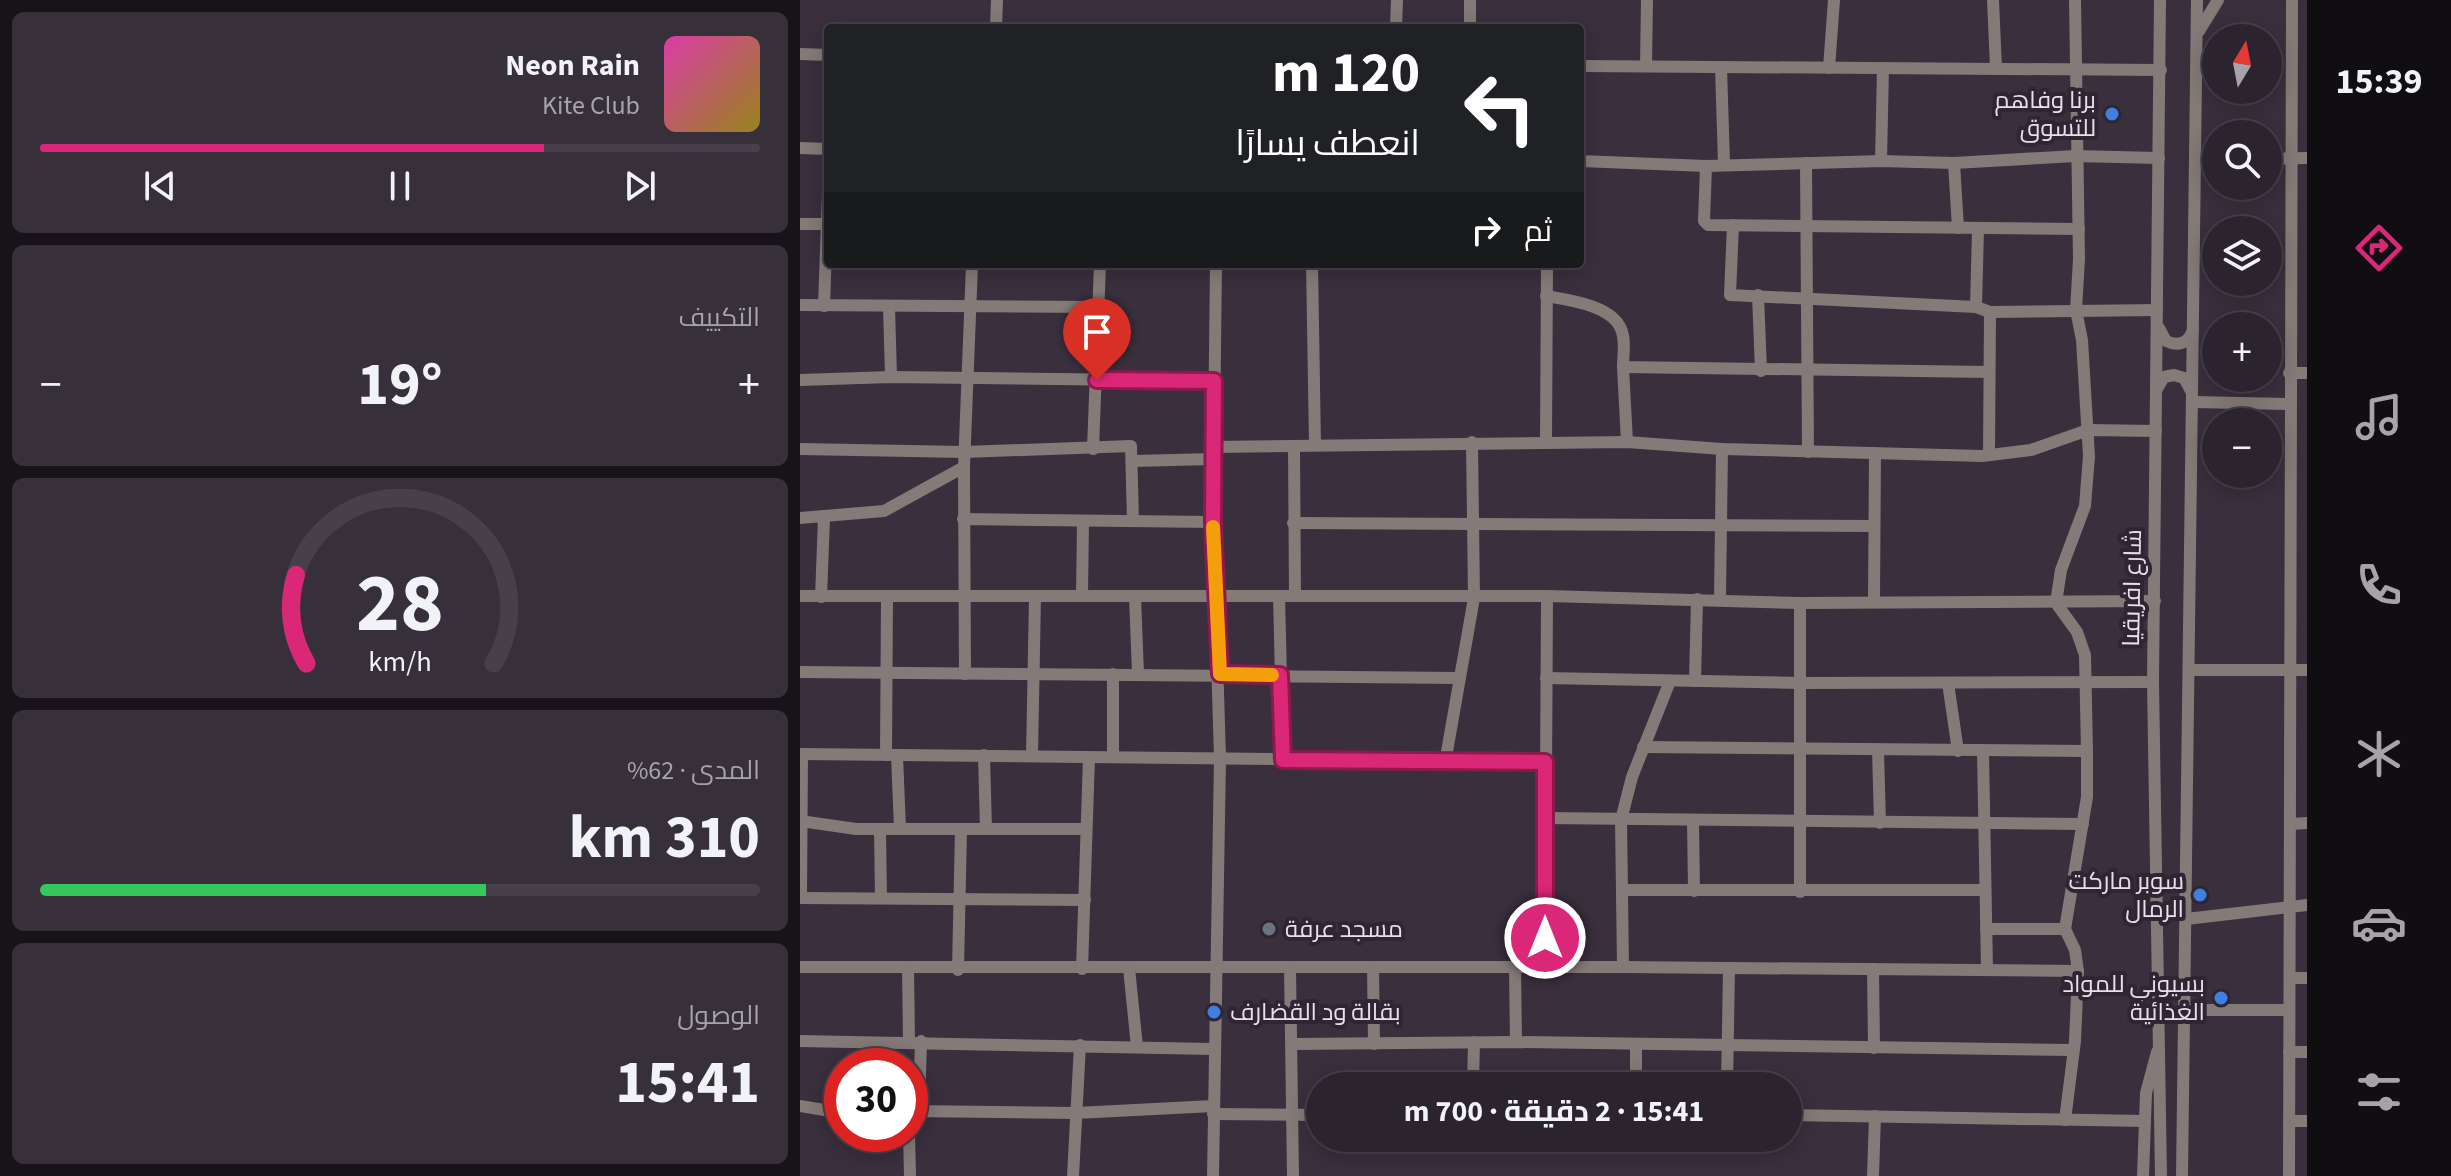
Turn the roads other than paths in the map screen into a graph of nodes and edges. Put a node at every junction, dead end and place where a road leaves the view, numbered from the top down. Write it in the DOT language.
graph roads {
  1 [pos="997,0"];
  2 [pos="1397,0"];
  3 [pos="1470,0"];
  4 [pos="1647,0"];
  5 [pos="1834,0"];
  6 [pos="1993,0"];
  7 [pos="2075,0"];
  8 [pos="2160,0"];
  9 [pos="2197,0"];
  10 [pos="2218,0"];
  11 [pos="2292,1"];
  12 [pos="2307,3"];
  13 [pos="996,24"];
  14 [pos="1396,24"];
  15 [pos="1470,24"];
  16 [pos="2198,34"];
  17 [pos="800,54"];
  18 [pos="824,55"];
  19 [pos="1584,66"];
  20 [pos="1646,66"];
  21 [pos="1721,67"];
  22 [pos="1829,68"];
  23 [pos="1883,68"];
  24 [pos="1996,68"];
  25 [pos="2076,69"];
  26 [pos="2161,70"];
  27 [pos="2293,80"];
  28 [pos="2307,80"];
  29 [pos="800,148"];
  30 [pos="824,149"];
  31 [pos="2075,156"];
  32 [pos="2159,158"];
  33 [pos="2307,158"];
  34 [pos="2282,159"];
  35 [pos="2291,159"];
  36 [pos="2197,160"];
  37 [pos="2202,160"];
  38 [pos="1584,161"];
  39 [pos="1881,161"];
  40 [pos="1724,163"];
  41 [pos="1806,163"];
  42 [pos="1954,163"];
  43 [pos="1706,166"];
  44 [pos="800,224"];
  45 [pos="824,224"];
  46 [pos="1733,225"];
  47 [pos="1806,228"];
  48 [pos="1958,228"];
  49 [pos="2079,229"];
  50 [pos="1978,230"];
  51 [pos="2293,231"];
  52 [pos="2307,231"];
  53 [pos="825,268"];
  54 [pos="972,268"];
  55 [pos="1100,268"];
  56 [pos="1216,268"];
  57 [pos="1312,268"];
  58 [pos="1547,268"];
  59 [pos="1758,295"];
  60 [pos="1546,296"];
  61 [pos="1805,297"];
  62 [pos="2292,298"];
  63 [pos="2307,298"];
  64 [pos="800,305"];
  65 [pos="824,306"];
  66 [pos="889,307"];
  67 [pos="1099,307"];
  68 [pos="1976,307"];
  69 [pos="970,308"];
  70 [pos="2076,310"];
  71 [pos="1990,312"];
  72 [pos="2157,316"];
  73 [pos="2194,326"];
  74 [pos="1623,367"];
  75 [pos="1809,370"];
  76 [pos="1761,371"];
  77 [pos="1989,372"];
  78 [pos="2289,373"];
  79 [pos="2307,373"];
  80 [pos="891,377"];
  81 [pos="800,380"];
  82 [pos="966,380"];
  83 [pos="1097,380"];
  84 [pos="1214,381"];
  85 [pos="2156,396"];
  86 [pos="2193,400"];
  87 [pos="2290,404"];
  88 [pos="2088,430"];
  89 [pos="2156,431"];
  90 [pos="1472,442"];
  91 [pos="1546,442"];
  92 [pos="1627,442"];
  93 [pos="1315,445"];
  94 [pos="2291,445"];
  95 [pos="2307,445"];
  96 [pos="1294,446"];
  97 [pos="800,449"];
  98 [pos="1093,449"];
  99 [pos="1722,449"];
  100 [pos="964,452"];
  101 [pos="1808,452"];
  102 [pos="1214,453"];
  103 [pos="1875,453"];
  104 [pos="1989,455"];
  105 [pos="1133,461"];
  106 [pos="964,467"];
  107 [pos="2293,515"];
  108 [pos="2307,515"];
  109 [pos="800,518"];
  110 [pos="824,518"];
  111 [pos="963,519"];
  112 [pos="1083,521"];
  113 [pos="1133,521"];
  114 [pos="1213,522"];
  115 [pos="1475,522"];
  116 [pos="1293,523"];
  117 [pos="1720,523"];
  118 [pos="1874,526"];
  119 [pos="2292,580"];
  120 [pos="2307,580"];
  121 [pos="800,596"];
  122 [pos="1035,596"];
  123 [pos="1082,596"];
  124 [pos="1135,596"];
  125 [pos="1217,596"];
  126 [pos="1279,596"];
  127 [pos="1295,596"];
  128 [pos="1547,596"];
  129 [pos="821,597"];
  130 [pos="963,597"];
  131 [pos="887,598"];
  132 [pos="1474,598"];
  133 [pos="1697,599"];
  134 [pos="1720,599"];
  135 [pos="1874,601"];
  136 [pos="2155,601"];
  137 [pos="1800,603"];
  138 [pos="2056,603"];
  139 [pos="2190,670"];
  140 [pos="2292,670"];
  141 [pos="2307,670"];
  142 [pos="800,672"];
  143 [pos="885,674"];
  144 [pos="965,674"];
  145 [pos="1033,674"];
  146 [pos="1113,674"];
  147 [pos="1138,674"];
  148 [pos="1220,674"];
  149 [pos="1280,675"];
  150 [pos="1458,678"];
  151 [pos="1546,678"];
  152 [pos="1670,681"];
  153 [pos="1695,681"];
  154 [pos="2153,682"];
  155 [pos="1800,683"];
  156 [pos="1948,683"];
  157 [pos="2084,684"];
  158 [pos="1643,747"];
  159 [pos="1799,750"];
  160 [pos="1878,750"];
  161 [pos="1958,751"];
  162 [pos="2087,751"];
  163 [pos="1983,752"];
  164 [pos="801,754"];
  165 [pos="891,755"];
  166 [pos="984,755"];
  167 [pos="1032,756"];
  168 [pos="2291,756"];
  169 [pos="2307,756"];
  170 [pos="1089,757"];
  171 [pos="1113,757"];
  172 [pos="1220,759"];
  173 [pos="1283,760"];
  174 [pos="1545,762"];
  175 [pos="1445,763"];
  176 [pos="1545,818"];
  177 [pos="1621,820"];
  178 [pos="800,821"];
  179 [pos="1693,822"];
  180 [pos="1799,823"];
  181 [pos="1880,823"];
  182 [pos="2307,823"];
  183 [pos="1983,824"];
  184 [pos="2083,824"];
  185 [pos="2290,824"];
  186 [pos="900,829"];
  187 [pos="961,829"];
  188 [pos="986,829"];
  189 [pos="1086,829"];
  190 [pos="880,830"];
  191 [pos="1622,890"];
  192 [pos="1984,890"];
  193 [pos="1694,891"];
  194 [pos="1800,892"];
  195 [pos="800,898"];
  196 [pos="881,898"];
  197 [pos="959,898"];
  198 [pos="1085,900"];
  199 [pos="2289,905"];
  200 [pos="2307,905"];
  201 [pos="2186,919"];
  202 [pos="1986,929"];
  203 [pos="2065,929"];
  204 [pos="800,967"];
  205 [pos="1214,967"];
  206 [pos="1623,967"];
  207 [pos="908,968"];
  208 [pos="1129,968"];
  209 [pos="1290,968"];
  210 [pos="1373,968"];
  211 [pos="1515,968"];
  212 [pos="1545,968"];
  213 [pos="1082,969"];
  214 [pos="1729,969"];
  215 [pos="1873,969"];
  216 [pos="1987,969"];
  217 [pos="958,970"];
  218 [pos="2078,971"];
  219 [pos="2290,978"];
  220 [pos="2307,978"];
  221 [pos="2185,1010"];
  222 [pos="2289,1010"];
  223 [pos="800,1041"];
  224 [pos="915,1041"];
  225 [pos="1474,1042"];
  226 [pos="1516,1042"];
  227 [pos="1293,1044"];
  228 [pos="1374,1044"];
  229 [pos="1080,1045"];
  230 [pos="1636,1045"];
  231 [pos="2159,1045"];
  232 [pos="1137,1047"];
  233 [pos="1728,1047"];
  234 [pos="915,1048"];
  235 [pos="1874,1048"];
  236 [pos="1213,1049"];
  237 [pos="2073,1050"];
  238 [pos="2289,1052"];
  239 [pos="2307,1052"];
  240 [pos="1473,1072"];
  241 [pos="1636,1072"];
  242 [pos="1727,1072"];
  243 [pos="800,1106"];
  244 [pos="824,1110"];
  245 [pos="1213,1110"];
  246 [pos="928,1111"];
  247 [pos="1076,1113"];
  248 [pos="1294,1115"];
  249 [pos="1306,1115"];
  250 [pos="1802,1115"];
  251 [pos="1875,1116"];
  252 [pos="2065,1120"];
  253 [pos="2145,1121"];
  254 [pos="2289,1121"];
  255 [pos="2307,1121"];
  256 [pos="909,1152"];
  257 [pos="910,1176"];
  258 [pos="1073,1176"];
  259 [pos="1213,1176"];
  260 [pos="1293,1176"];
  261 [pos="1873,1176"];
  262 [pos="2143,1176"];
  263 [pos="2161,1176"];
  264 [pos="2182,1176"];
  265 [pos="2289,1176"];
  1 -- 13 [label="street"];
  2 -- 14 [label="street"];
  3 -- 15 [label="street"];
  4 -- 20 [label="street"];
  5 -- 22 [label="street"];
  6 -- 24 [label="street"];
  7 -- 25 [label="street"];
  8 -- 26 [label="street, شارع افريقيا"];
  9 -- 16 [label="street"];
  10 -- 16 [label="street"];
  11 -- 12 [label="street"];
  11 -- 27 [label="street"];
  16 -- 36 [label="street"];
  17 -- 18 [label="street"];
  19 -- 20 [label="street"];
  20 -- 21 [label="street"];
  21 -- 22 [label="street"];
  21 -- 40 [label="street"];
  22 -- 23 [label="street"];
  23 -- 24 [label="street"];
  23 -- 39 [label="street"];
  24 -- 25 [label="street"];
  25 -- 26 [label="street"];
  25 -- 31 [label="street"];
  26 -- 32 [label="street, شارع افريقيا"];
  27 -- 28 [label="street"];
  27 -- 35 [label="street"];
  29 -- 30 [label="street"];
  31 -- 32 [label="street"];
  31 -- 42 [label="street"];
  31 -- 49 [label="street"];
  32 -- 72 [label="street, شارع افريقيا"];
  33 -- 35 [label="street"];
  34 -- 35 [label="street"];
  35 -- 51 [label="street"];
  36 -- 37 [label="street"];
  36 -- 73 [label="street"];
  38 -- 43 [label="street"];
  39 -- 41 [label="street"];
  39 -- 42 [label="street"];
  40 -- 41 [label="street"];
  40 -- 43 [label="street"];
  41 -- 47 [label="street"];
  42 -- 48 [label="street"];
  43 -- 46 [label="street"];
  44 -- 45 [label="street"];
  46 -- 47 [label="street"];
  46 -- 59 [label="street"];
  47 -- 48 [label="street"];
  47 -- 61 [label="street"];
  48 -- 50 [label="street"];
  49 -- 50 [label="street"];
  49 -- 70 [label="street"];
  50 -- 68 [label="street"];
  51 -- 52 [label="street"];
  51 -- 62 [label="street"];
  53 -- 65 [label="street"];
  54 -- 69 [label="street"];
  55 -- 67 [label="street"];
  56 -- 84 [label="street"];
  57 -- 93 [label="street"];
  58 -- 60 [label="street"];
  59 -- 61 [label="street"];
  59 -- 76 [label="street"];
  60 -- 74 [label="street"];
  60 -- 91 [label="street"];
  61 -- 68 [label="street"];
  61 -- 75 [label="street"];
  62 -- 63 [label="street"];
  62 -- 78 [label="street"];
  64 -- 65 [label="street"];
  65 -- 66 [label="street"];
  66 -- 69 [label="street"];
  66 -- 80 [label="street"];
  67 -- 69 [label="street"];
  67 -- 83 [label="street"];
  68 -- 71 [label="street"];
  69 -- 82 [label="street"];
  70 -- 71 [label="street"];
  70 -- 72 [label="street"];
  70 -- 88 [label="street"];
  71 -- 77 [label="street"];
  72 -- 73 [label="street"];
  72 -- 85 [label="street, شارع افريقيا"];
  73 -- 86 [label="street"];
  74 -- 76 [label="street"];
  74 -- 92 [label="street"];
  75 -- 76 [label="street"];
  75 -- 77 [label="street"];
  75 -- 101 [label="street"];
  77 -- 104 [label="street"];
  78 -- 79 [label="street"];
  78 -- 87 [label="street"];
  80 -- 81 [label="street"];
  80 -- 82 [label="street"];
  82 -- 83 [label="street"];
  82 -- 100 [label="street"];
  83 -- 84 [label="street"];
  83 -- 98 [label="street"];
  84 -- 102 [label="street"];
  85 -- 86 [label="street"];
  85 -- 89 [label="street, شارع افريقيا"];
  86 -- 87 [label="street"];
  86 -- 139 [label="street"];
  87 -- 94 [label="street"];
  88 -- 89 [label="street"];
  88 -- 104 [label="street"];
  88 -- 138 [label="street"];
  89 -- 136 [label="street, شارع افريقيا"];
  90 -- 91 [label="street"];
  90 -- 93 [label="street"];
  90 -- 115 [label="street"];
  91 -- 92 [label="street"];
  92 -- 99 [label="street"];
  93 -- 96 [label="street"];
  94 -- 95 [label="street"];
  94 -- 107 [label="street"];
  96 -- 102 [label="street"];
  96 -- 116 [label="street"];
  97 -- 100 [label="street"];
  98 -- 100 [label="street"];
  98 -- 105 [label="street"];
  99 -- 101 [label="street"];
  99 -- 117 [label="street"];
  100 -- 106 [label="street"];
  101 -- 103 [label="street"];
  102 -- 105 [label="street"];
  102 -- 114 [label="street"];
  103 -- 104 [label="street"];
  103 -- 118 [label="street"];
  105 -- 113 [label="street"];
  106 -- 110 [label="street"];
  106 -- 111 [label="street"];
  107 -- 108 [label="street"];
  107 -- 119 [label="street"];
  109 -- 110 [label="street"];
  110 -- 129 [label="street"];
  111 -- 112 [label="street"];
  111 -- 130 [label="street"];
  112 -- 113 [label="street"];
  112 -- 123 [label="street"];
  113 -- 114 [label="street"];
  114 -- 125 [label="street"];
  115 -- 116 [label="street"];
  115 -- 117 [label="street"];
  115 -- 132 [label="street"];
  116 -- 127 [label="street"];
  117 -- 118 [label="street"];
  117 -- 134 [label="street"];
  118 -- 135 [label="street"];
  119 -- 120 [label="street"];
  119 -- 140 [label="street"];
  121 -- 129 [label="street"];
  122 -- 123 [label="street"];
  122 -- 130 [label="street"];
  122 -- 145 [label="street"];
  123 -- 124 [label="street"];
  124 -- 125 [label="street"];
  124 -- 147 [label="street"];
  125 -- 126 [label="street"];
  125 -- 148 [label="street"];
  126 -- 127 [label="street"];
  126 -- 149 [label="street"];
  127 -- 132 [label="street"];
  128 -- 132 [label="street"];
  128 -- 133 [label="street"];
  128 -- 151 [label="street"];
  129 -- 131 [label="street"];
  130 -- 131 [label="street"];
  130 -- 144 [label="street"];
  131 -- 143 [label="street"];
  132 -- 150 [label="street"];
  133 -- 134 [label="street"];
  133 -- 153 [label="street"];
  134 -- 137 [label="street"];
  135 -- 137 [label="street"];
  135 -- 138 [label="street"];
  136 -- 138 [label="street"];
  136 -- 154 [label="street, شارع افريقيا"];
  137 -- 155 [label="street"];
  138 -- 157 [label="street"];
  139 -- 140 [label="street"];
  139 -- 201 [label="street"];
  140 -- 141 [label="street"];
  140 -- 168 [label="street"];
  142 -- 143 [label="street"];
  143 -- 144 [label="street"];
  143 -- 165 [label="street"];
  144 -- 145 [label="street"];
  145 -- 146 [label="street"];
  145 -- 167 [label="street"];
  146 -- 147 [label="street"];
  146 -- 171 [label="street"];
  147 -- 148 [label="street"];
  148 -- 149 [label="street"];
  148 -- 172 [label="street"];
  149 -- 150 [label="street"];
  149 -- 173 [label="street"];
  150 -- 175 [label="street"];
  151 -- 152 [label="street"];
  151 -- 174 [label="street"];
  152 -- 153 [label="street"];
  152 -- 158 [label="street"];
  153 -- 155 [label="street"];
  154 -- 157 [label="street"];
  154 -- 231 [label="street, شارع افريقيا"];
  155 -- 156 [label="street"];
  155 -- 159 [label="street"];
  156 -- 157 [label="street"];
  156 -- 161 [label="street"];
  157 -- 162 [label="street"];
  158 -- 159 [label="street"];
  158 -- 177 [label="street"];
  159 -- 160 [label="street"];
  159 -- 180 [label="street"];
  160 -- 161 [label="street"];
  160 -- 181 [label="street"];
  161 -- 163 [label="street"];
  162 -- 163 [label="street"];
  162 -- 184 [label="street"];
  163 -- 183 [label="street"];
  164 -- 165 [label="street"];
  164 -- 178 [label="street"];
  165 -- 166 [label="street"];
  165 -- 186 [label="street"];
  166 -- 167 [label="street"];
  166 -- 188 [label="street"];
  167 -- 170 [label="street"];
  168 -- 169 [label="street"];
  168 -- 185 [label="street"];
  170 -- 171 [label="street"];
  170 -- 189 [label="street"];
  171 -- 172 [label="street"];
  172 -- 173 [label="street"];
  172 -- 205 [label="street"];
  173 -- 175 [label="street"];
  174 -- 175 [label="street"];
  174 -- 176 [label="street"];
  176 -- 177 [label="street"];
  176 -- 212 [label="street"];
  177 -- 179 [label="street"];
  177 -- 191 [label="street"];
  178 -- 190 [label="street"];
  178 -- 195 [label="street"];
  179 -- 180 [label="street"];
  179 -- 193 [label="street"];
  180 -- 181 [label="street"];
  180 -- 194 [label="street"];
  181 -- 183 [label="street"];
  182 -- 185 [label="street"];
  183 -- 184 [label="street"];
  183 -- 192 [label="street"];
  184 -- 203 [label="street"];
  185 -- 199 [label="street"];
  186 -- 187 [label="street"];
  186 -- 190 [label="street"];
  187 -- 188 [label="street"];
  187 -- 197 [label="street"];
  188 -- 189 [label="street"];
  189 -- 198 [label="street"];
  190 -- 196 [label="street"];
  191 -- 193 [label="street"];
  191 -- 206 [label="street"];
  192 -- 194 [label="street"];
  192 -- 202 [label="street"];
  193 -- 194 [label="street"];
  195 -- 196 [label="street"];
  196 -- 197 [label="street"];
  197 -- 198 [label="street"];
  197 -- 217 [label="street"];
  198 -- 213 [label="street"];
  199 -- 200 [label="street"];
  199 -- 201 [label="street"];
  199 -- 219 [label="street"];
  201 -- 221 [label="street"];
  202 -- 203 [label="street"];
  202 -- 216 [label="street"];
  203 -- 218 [label="street"];
  204 -- 207 [label="street"];
  205 -- 208 [label="street"];
  205 -- 209 [label="street"];
  205 -- 236 [label="street"];
  206 -- 212 [label="street"];
  206 -- 214 [label="street"];
  207 -- 217 [label="street"];
  207 -- 224 [label="street"];
  208 -- 213 [label="street"];
  208 -- 232 [label="street"];
  209 -- 210 [label="street"];
  209 -- 227 [label="street"];
  210 -- 211 [label="street"];
  210 -- 228 [label="street"];
  211 -- 212 [label="street"];
  211 -- 226 [label="street"];
  213 -- 217 [label="street"];
  214 -- 215 [label="street"];
  214 -- 233 [label="street"];
  215 -- 216 [label="street"];
  215 -- 235 [label="street"];
  216 -- 218 [label="street"];
  218 -- 237 [label="street"];
  219 -- 220 [label="street"];
  219 -- 222 [label="street"];
  221 -- 222 [label="street"];
  221 -- 264 [label="street"];
  222 -- 238 [label="street"];
  223 -- 224 [label="street"];
  224 -- 229 [label="street"];
  224 -- 234 [label="street"];
  225 -- 226 [label="street"];
  225 -- 228 [label="street"];
  225 -- 240 [label="street"];
  226 -- 230 [label="street"];
  227 -- 228 [label="street"];
  227 -- 248 [label="street"];
  229 -- 232 [label="street"];
  229 -- 247 [label="street"];
  230 -- 233 [label="street"];
  230 -- 241 [label="street"];
  231 -- 253 [label="street"];
  231 -- 263 [label="street, شارع افريقيا"];
  232 -- 236 [label="street"];
  233 -- 235 [label="street"];
  233 -- 242 [label="street"];
  235 -- 237 [label="street"];
  236 -- 245 [label="street"];
  237 -- 252 [label="street"];
  238 -- 239 [label="street"];
  238 -- 254 [label="street"];
  243 -- 244 [label="street"];
  245 -- 247 [label="street"];
  245 -- 248 [label="street"];
  245 -- 259 [label="street"];
  246 -- 247 [label="street"];
  247 -- 258 [label="street"];
  248 -- 249 [label="street"];
  248 -- 260 [label="street"];
  250 -- 251 [label="street"];
  251 -- 252 [label="street"];
  251 -- 261 [label="street"];
  252 -- 253 [label="street"];
  253 -- 262 [label="street"];
  254 -- 255 [label="street"];
  254 -- 265 [label="street"];
  256 -- 257 [label="street"];
}
